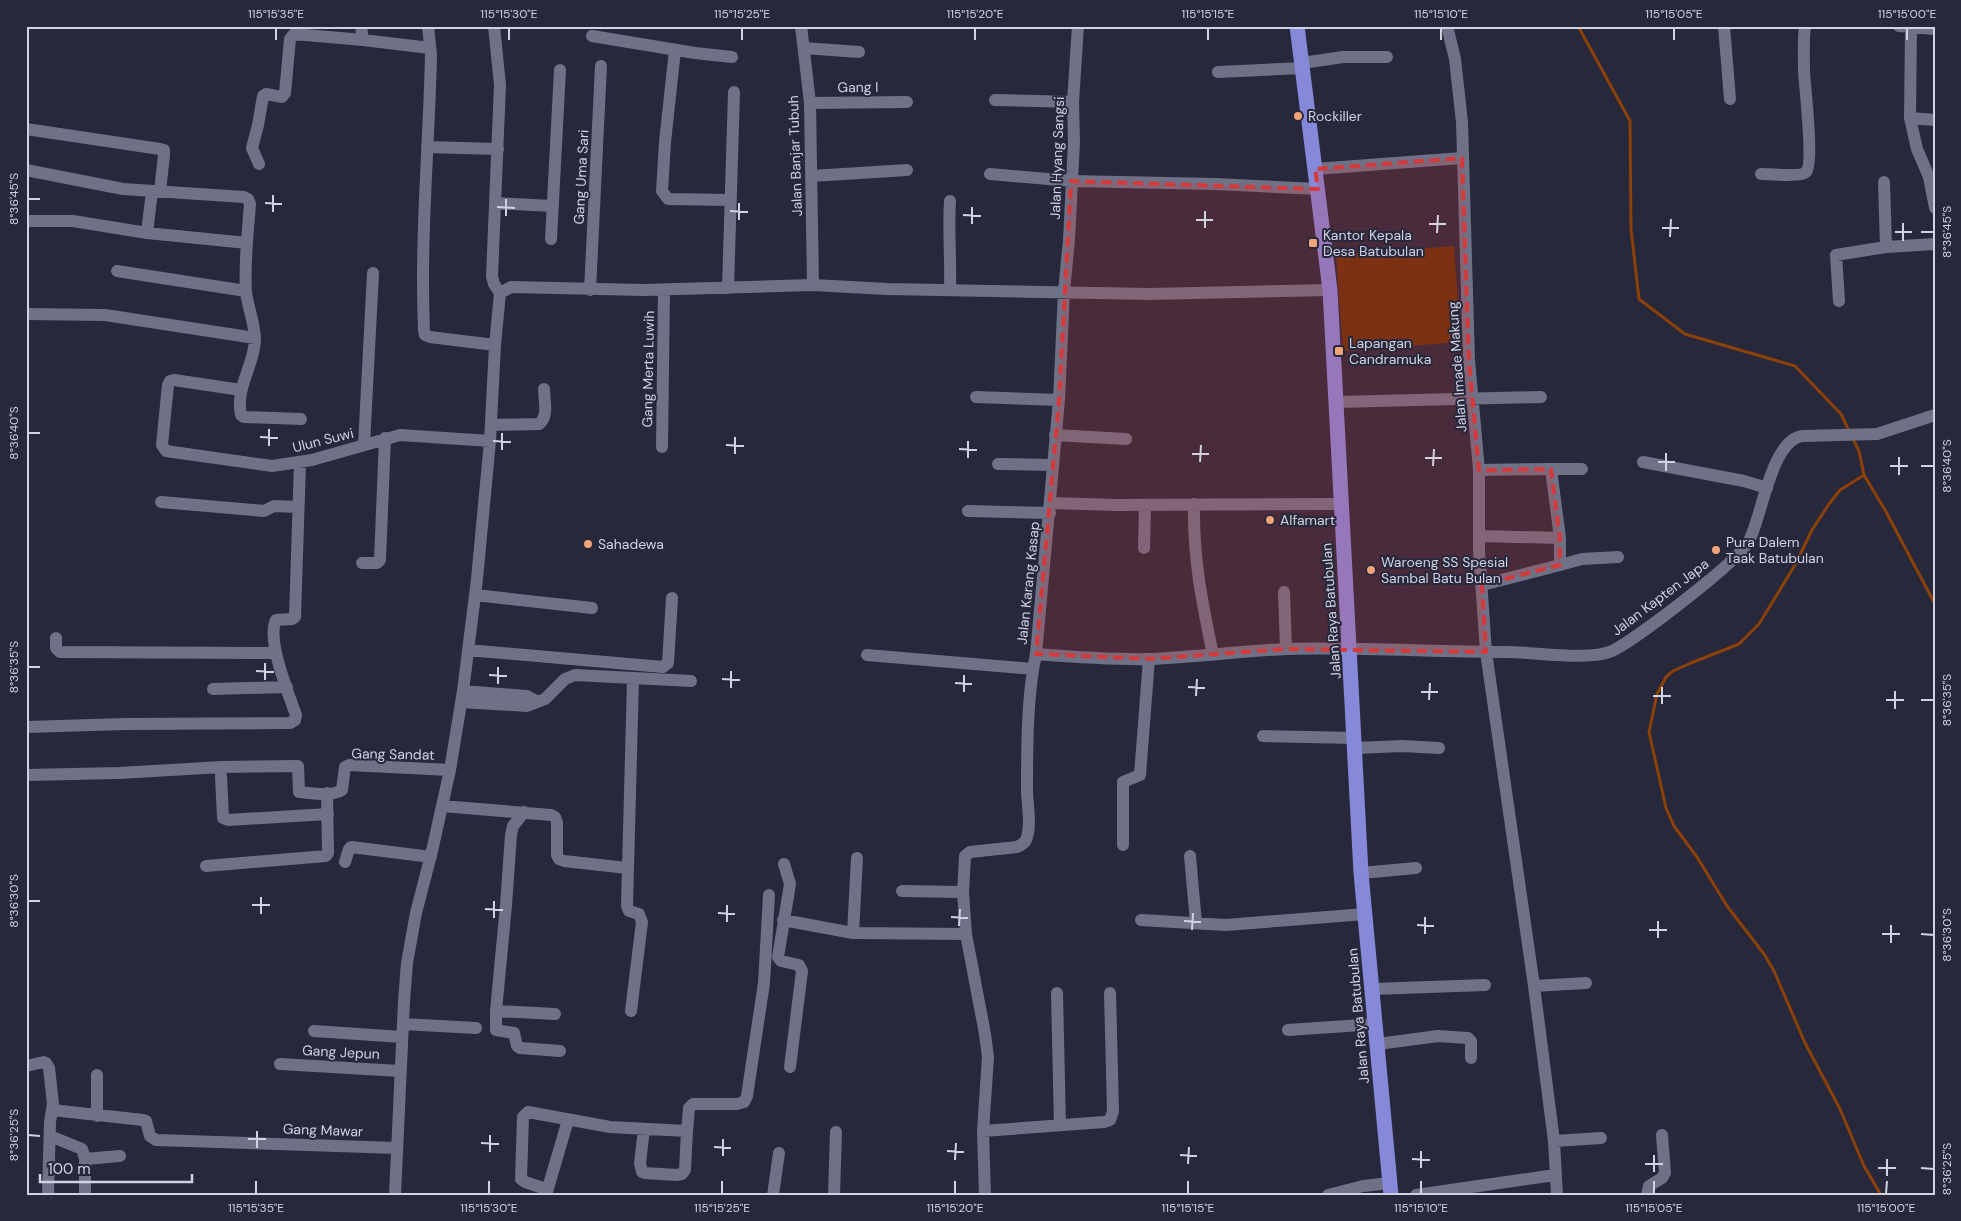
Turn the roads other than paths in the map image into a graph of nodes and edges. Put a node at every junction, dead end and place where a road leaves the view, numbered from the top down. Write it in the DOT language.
graph roads {
  1 [pos="361,26"];
  2 [pos="428,26"];
  3 [pos="494,26"];
  4 [pos="801,26"];
  5 [pos="1078,26"];
  6 [pos="1297,26"];
  7 [pos="1447,26"];
  8 [pos="1724,26"];
  9 [pos="1805,26"];
  10 [pos="1905,27"];
  11 [pos="1935,29"];
  12 [pos="592,36"];
  13 [pos="363,40"];
  14 [pos="430,48"];
  15 [pos="804,48"];
  16 [pos="675,50"];
  17 [pos="859,52"];
  18 [pos="732,57"];
  19 [pos="1387,57"];
  20 [pos="601,66"];
  21 [pos="1302,66"];
  22 [pos="560,70"];
  23 [pos="1218,72"];
  24 [pos="734,92"];
  25 [pos="1730,99"];
  26 [pos="995,100"];
  27 [pos="907,102"];
  28 [pos="1073,102"];
  29 [pos="810,103"];
  30 [pos="1910,118"];
  31 [pos="1935,120"];
  32 [pos="26,129"];
  33 [pos="427,147"];
  34 [pos="498,149"];
  35 [pos="1462,158"];
  36 [pos="259,164"];
  37 [pos="1314,169"];
  38 [pos="26,170"];
  39 [pos="907,170"];
  40 [pos="990,174"];
  41 [pos="1761,174"];
  42 [pos="811,176"];
  43 [pos="1071,181"];
  44 [pos="1884,182"];
  45 [pos="1318,189"];
  46 [pos="156,191"];
  47 [pos="730,200"];
  48 [pos="950,201"];
  49 [pos="495,204"];
  50 [pos="553,206"];
  51 [pos="1935,208"];
  52 [pos="26,221"];
  53 [pos="147,233"];
  54 [pos="551,239"];
  55 [pos="247,243"];
  56 [pos="1935,244"];
  57 [pos="1886,247"];
  58 [pos="117,272"];
  59 [pos="373,273"];
  60 [pos="813,285"];
  61 [pos="728,288"];
  62 [pos="950,289"];
  63 [pos="590,290"];
  64 [pos="664,290"];
  65 [pos="1330,290"];
  66 [pos="246,291"];
  67 [pos="1064,291"];
  68 [pos="500,293"];
  69 [pos="1840,300"];
  70 [pos="26,314"];
  71 [pos="255,338"];
  72 [pos="495,345"];
  73 [pos="544,389"];
  74 [pos="241,390"];
  75 [pos="976,397"];
  76 [pos="1473,397"];
  77 [pos="1542,397"];
  78 [pos="1059,400"];
  79 [pos="1336,402"];
  80 [pos="1935,415"];
  81 [pos="301,419"];
  82 [pos="491,425"];
  83 [pos="1055,435"];
  84 [pos="386,438"];
  85 [pos="1126,439"];
  86 [pos="490,441"];
  87 [pos="364,445"];
  88 [pos="662,448"];
  89 [pos="300,462"];
  90 [pos="1643,462"];
  91 [pos="998,464"];
  92 [pos="1052,465"];
  93 [pos="1551,469"];
  94 [pos="1582,469"];
  95 [pos="1479,470"];
  96 [pos="1768,488"];
  97 [pos="161,502"];
  98 [pos="1194,504"];
  99 [pos="1340,504"];
  100 [pos="1145,505"];
  101 [pos="298,507"];
  102 [pos="1050,508"];
  103 [pos="968,512"];
  104 [pos="1480,536"];
  105 [pos="1560,538"];
  106 [pos="1144,548"];
  107 [pos="1618,557"];
  108 [pos="362,563"];
  109 [pos="1560,565"];
  110 [pos="1482,585"];
  111 [pos="1284,592"];
  112 [pos="475,594"];
  113 [pos="672,598"];
  114 [pos="592,608"];
  115 [pos="56,638"];
  116 [pos="1350,649"];
  117 [pos="468,650"];
  118 [pos="1286,650"];
  119 [pos="1486,652"];
  120 [pos="276,653"];
  121 [pos="1036,654"];
  122 [pos="867,655"];
  123 [pos="1213,655"];
  124 [pos="1149,659"];
  125 [pos="1033,669"];
  126 [pos="633,678"];
  127 [pos="691,680"];
  128 [pos="287,688"];
  129 [pos="213,689"];
  130 [pos="462,696"];
  131 [pos="26,728"];
  132 [pos="1263,736"];
  133 [pos="1355,743"];
  134 [pos="1439,748"];
  135 [pos="450,770"];
  136 [pos="26,775"];
  137 [pos="221,776"];
  138 [pos="327,793"];
  139 [pos="442,806"];
  140 [pos="524,812"];
  141 [pos="328,814"];
  142 [pos="1123,846"];
  143 [pos="1190,856"];
  144 [pos="431,857"];
  145 [pos="857,858"];
  146 [pos="345,862"];
  147 [pos="784,864"];
  148 [pos="206,866"];
  149 [pos="627,868"];
  150 [pos="1416,868"];
  151 [pos="1362,873"];
  152 [pos="902,892"];
  153 [pos="963,892"];
  154 [pos="769,895"];
  155 [pos="1365,914"];
  156 [pos="783,920"];
  157 [pos="1142,920"];
  158 [pos="1196,923"];
  159 [pos="853,933"];
  160 [pos="966,934"];
  161 [pos="1586,983"];
  162 [pos="1485,984"];
  163 [pos="1534,986"];
  164 [pos="1372,989"];
  165 [pos="1058,993"];
  166 [pos="1110,993"];
  167 [pos="496,1011"];
  168 [pos="631,1011"];
  169 [pos="555,1014"];
  170 [pos="403,1024"];
  171 [pos="1376,1024"];
  172 [pos="476,1028"];
  173 [pos="1288,1030"];
  174 [pos="314,1031"];
  175 [pos="402,1037"];
  176 [pos="1378,1044"];
  177 [pos="560,1051"];
  178 [pos="1471,1058"];
  179 [pos="280,1064"];
  180 [pos="26,1066"];
  181 [pos="790,1067"];
  182 [pos="400,1071"];
  183 [pos="97,1075"];
  184 [pos="52,1110"];
  185 [pos="97,1116"];
  186 [pos="568,1120"];
  187 [pos="1060,1125"];
  188 [pos="644,1129"];
  189 [pos="687,1131"];
  190 [pos="983,1131"];
  191 [pos="836,1132"];
  192 [pos="1662,1135"];
  193 [pos="50,1136"];
  194 [pos="1601,1138"];
  195 [pos="1554,1141"];
  196 [pos="397,1148"];
  197 [pos="779,1153"];
  198 [pos="120,1156"];
  199 [pos="85,1159"];
  200 [pos="1555,1175"];
  201 [pos="1390,1189"];
  202 [pos="546,1192"];
  203 [pos="48,1195"];
  204 [pos="85,1195"];
  205 [pos="395,1195"];
  206 [pos="773,1195"];
  207 [pos="834,1195"];
  208 [pos="986,1195"];
  209 [pos="1328,1195"];
  210 [pos="1416,1195"];
  211 [pos="1557,1195"];
  212 [pos="1647,1195"];
  1 -- 13 [label="street"];
  2 -- 14 [label="street"];
  3 -- 34 [label="street"];
  4 -- 15 [label="street, Jalan Banjar Tubuh"];
  5 -- 28 [label="street, Jalan Hyang Sangsi"];
  6 -- 21 [label="highway, Jalan Raya Batubulan"];
  7 -- 35 [label="street, Jalan Imade Makung"];
  8 -- 25 [label="street"];
  9 -- 41 [label="street"];
  10 -- 11 [label="street"];
  10 -- 30 [label="street"];
  12 -- 16 [label="street"];
  13 -- 14 [label="street"];
  13 -- 36 [label="street"];
  14 -- 33 [label="street"];
  15 -- 17 [label="street"];
  15 -- 29 [label="street, Jalan Banjar Tubuh"];
  16 -- 18 [label="street"];
  16 -- 47 [label="street"];
  19 -- 21 [label="street"];
  20 -- 63 [label="street, Gang Uma Sari"];
  21 -- 23 [label="street"];
  21 -- 37 [label="highway, Jalan Raya Batubulan"];
  22 -- 50 [label="street"];
  24 -- 47 [label="street"];
  26 -- 28 [label="street"];
  27 -- 29 [label="street, Gang I"];
  28 -- 43 [label="street, Jalan Hyang Sangsi"];
  29 -- 42 [label="street, Jalan Banjar Tubuh"];
  30 -- 31 [label="street"];
  30 -- 51 [label="street"];
  32 -- 46 [label="street"];
  33 -- 34 [label="street"];
  33 -- 72 [label="street"];
  34 -- 49 [label="street"];
  35 -- 37 [label="street"];
  35 -- 76 [label="street, Jalan Imade Makung"];
  37 -- 45 [label="highway, Jalan Raya Batubulan"];
  38 -- 46 [label="street"];
  39 -- 42 [label="street"];
  40 -- 43 [label="street"];
  42 -- 60 [label="street, Jalan Banjar Tubuh"];
  43 -- 45 [label="street"];
  43 -- 67 [label="street, Jalan Hyang Sangsi"];
  44 -- 57 [label="street"];
  45 -- 65 [label="highway, Jalan Raya Batubulan"];
  46 -- 53 [label="street"];
  46 -- 55 [label="street"];
  47 -- 61 [label="street"];
  48 -- 62 [label="street"];
  49 -- 50 [label="street"];
  49 -- 68 [label="street"];
  50 -- 54 [label="street"];
  52 -- 53 [label="street"];
  53 -- 55 [label="street"];
  55 -- 66 [label="street"];
  56 -- 57 [label="street"];
  57 -- 69 [label="street"];
  58 -- 66 [label="street"];
  59 -- 87 [label="street"];
  60 -- 61 [label="street"];
  60 -- 62 [label="street"];
  61 -- 64 [label="street"];
  62 -- 67 [label="street"];
  63 -- 64 [label="street"];
  63 -- 68 [label="street"];
  64 -- 88 [label="street, Gang Merta Luwih"];
  65 -- 67 [label="street"];
  65 -- 79 [label="highway, Jalan Raya Batubulan"];
  66 -- 71 [label="street"];
  67 -- 78 [label="street, Jalan Karang Kasap"];
  68 -- 72 [label="street"];
  70 -- 71 [label="street"];
  71 -- 74 [label="street"];
  72 -- 82 [label="street"];
  73 -- 82 [label="street"];
  74 -- 81 [label="street"];
  74 -- 89 [label="street, Ulun Suwi"];
  75 -- 78 [label="street"];
  76 -- 77 [label="street"];
  76 -- 79 [label="street"];
  76 -- 95 [label="street, Jalan Imade Makung"];
  78 -- 83 [label="street, Jalan Karang Kasap"];
  79 -- 99 [label="highway, Jalan Raya Batubulan"];
  80 -- 96 [label="street, Jalan Kapten Japa"];
  82 -- 86 [label="street"];
  83 -- 85 [label="street"];
  83 -- 92 [label="street, Jalan Karang Kasap"];
  84 -- 86 [label="street, Ulun Suwi"];
  84 -- 87 [label="street, Ulun Suwi"];
  84 -- 108 [label="street"];
  86 -- 112 [label="street"];
  87 -- 89 [label="street, Ulun Suwi"];
  89 -- 101 [label="street"];
  90 -- 96 [label="street"];
  91 -- 92 [label="street"];
  92 -- 102 [label="street, Jalan Karang Kasap"];
  93 -- 94 [label="street"];
  93 -- 95 [label="street"];
  93 -- 105 [label="street"];
  95 -- 104 [label="street, Jalan Imade Makung"];
  96 -- 119 [label="street, Jalan Kapten Japa"];
  97 -- 101 [label="street"];
  98 -- 99 [label="street"];
  98 -- 100 [label="street"];
  98 -- 123 [label="street"];
  99 -- 116 [label="highway, Jalan Raya Batubulan"];
  100 -- 102 [label="street"];
  100 -- 106 [label="street"];
  101 -- 120 [label="street"];
  102 -- 103 [label="street"];
  102 -- 121 [label="street, Jalan Karang Kasap"];
  104 -- 105 [label="street"];
  104 -- 110 [label="street, Jalan Imade Makung"];
  105 -- 109 [label="street"];
  107 -- 109 [label="street"];
  109 -- 110 [label="street"];
  110 -- 119 [label="street, Jalan Imade Makung"];
  111 -- 118 [label="street"];
  112 -- 114 [label="street"];
  112 -- 117 [label="street"];
  113 -- 117 [label="street"];
  115 -- 120 [label="street"];
  116 -- 118 [label="street, Jalan Karang Kasap"];
  116 -- 119 [label="street, Jalan Kapten Japa"];
  116 -- 133 [label="highway, Jalan Raya Batubulan"];
  117 -- 130 [label="street"];
  118 -- 123 [label="street, Jalan Karang Kasap"];
  119 -- 163 [label="street, Jalan Imade Makung"];
  120 -- 128 [label="street"];
  121 -- 124 [label="street, Jalan Karang Kasap"];
  121 -- 125 [label="street"];
  122 -- 125 [label="street"];
  123 -- 124 [label="street, Jalan Karang Kasap"];
  124 -- 142 [label="street"];
  125 -- 153 [label="street"];
  126 -- 127 [label="street"];
  126 -- 130 [label="street"];
  126 -- 149 [label="street"];
  128 -- 129 [label="street"];
  128 -- 131 [label="street"];
  130 -- 135 [label="street"];
  132 -- 133 [label="street"];
  133 -- 134 [label="street"];
  133 -- 151 [label="highway, Jalan Raya Batubulan"];
  135 -- 138 [label="street, Gang Sandat"];
  135 -- 139 [label="street"];
  136 -- 138 [label="street"];
  137 -- 141 [label="street"];
  138 -- 141 [label="street"];
  139 -- 140 [label="street"];
  139 -- 144 [label="street"];
  140 -- 149 [label="street"];
  140 -- 167 [label="street"];
  141 -- 148 [label="street"];
  143 -- 158 [label="street"];
  144 -- 146 [label="street"];
  144 -- 170 [label="street"];
  145 -- 159 [label="street"];
  147 -- 156 [label="street"];
  149 -- 168 [label="street"];
  150 -- 151 [label="street"];
  151 -- 155 [label="highway, Jalan Raya Batubulan"];
  152 -- 153 [label="street"];
  153 -- 160 [label="street"];
  154 -- 189 [label="street"];
  155 -- 158 [label="street"];
  155 -- 164 [label="highway, Jalan Raya Batubulan"];
  156 -- 159 [label="street"];
  156 -- 181 [label="street"];
  157 -- 158 [label="street"];
  159 -- 160 [label="street"];
  160 -- 190 [label="street"];
  161 -- 163 [label="street"];
  162 -- 164 [label="street"];
  163 -- 195 [label="street, Jalan Imade Makung"];
  164 -- 171 [label="highway, Jalan Raya Batubulan"];
  165 -- 187 [label="street"];
  166 -- 187 [label="street"];
  167 -- 169 [label="street"];
  167 -- 177 [label="street"];
  170 -- 172 [label="street"];
  170 -- 175 [label="street"];
  171 -- 173 [label="street"];
  171 -- 176 [label="highway, Jalan Raya Batubulan"];
  174 -- 175 [label="street"];
  175 -- 182 [label="street"];
  176 -- 178 [label="street"];
  176 -- 201 [label="highway, Jalan Raya Batubulan"];
  179 -- 182 [label="street, Gang Jepun"];
  180 -- 184 [label="street"];
  182 -- 196 [label="street"];
  183 -- 185 [label="street"];
  184 -- 185 [label="street, Gang Mawar"];
  184 -- 193 [label="street"];
  185 -- 196 [label="street, Gang Mawar"];
  186 -- 188 [label="street"];
  186 -- 202 [label="street"];
  186 -- 202 [label="street"];
  187 -- 190 [label="street"];
  188 -- 189 [label="street"];
  188 -- 189 [label="street"];
  190 -- 208 [label="street"];
  191 -- 207 [label="street"];
  192 -- 212 [label="street"];
  193 -- 199 [label="street"];
  193 -- 203 [label="street"];
  194 -- 195 [label="street"];
  195 -- 200 [label="street, Jalan Imade Makung"];
  196 -- 205 [label="street"];
  197 -- 206 [label="street"];
  198 -- 199 [label="street"];
  199 -- 204 [label="street"];
  200 -- 210 [label="street"];
  200 -- 211 [label="street, Jalan Imade Makung"];
  201 -- 209 [label="street"];
}
